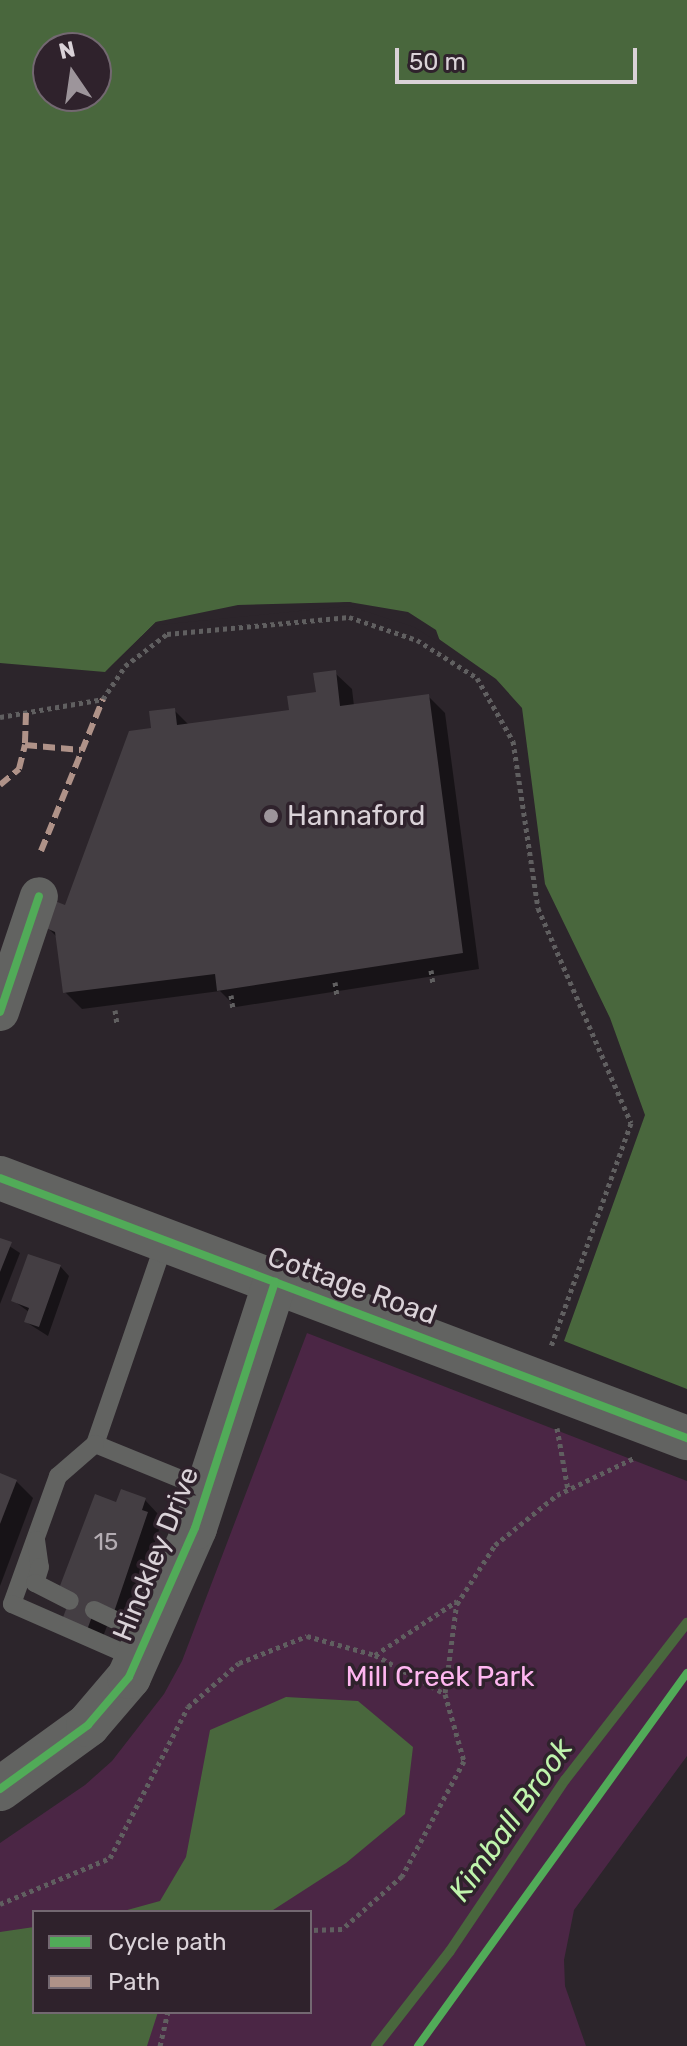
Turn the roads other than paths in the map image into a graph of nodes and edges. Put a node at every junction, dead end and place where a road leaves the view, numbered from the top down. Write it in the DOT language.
graph roads {
  1 [pos="39,896"];
  2 [pos="0,1012"];
  3 [pos="0,1178"];
  4 [pos="165,1241"];
  5 [pos="275,1282"];
  6 [pos="687,1438"];
  7 [pos="95,1444"];
  8 [pos="208,1490"];
  9 [pos="36,1540"];
  10 [pos="70,1601"];
  11 [pos="94,1610"];
  12 [pos="143,1648"];
  13 [pos="0,1789"];
  1 -- 2 [label="street"];
  3 -- 4 [label="street, Cottage Road"];
  4 -- 5 [label="street, Cottage Road"];
  4 -- 7 [label="lane"];
  5 -- 6 [label="street, Cottage Road"];
  5 -- 8 [label="street, Hinckley Drive"];
  7 -- 8 [label="lane"];
  7 -- 9 [label="lane"];
  8 -- 12 [label="street, Hinckley Drive"];
  9 -- 10 [label="lane"];
  9 -- 12 [label="lane"];
  11 -- 12 [label="lane"];
  12 -- 13 [label="street, Hinckley Drive"];
}
